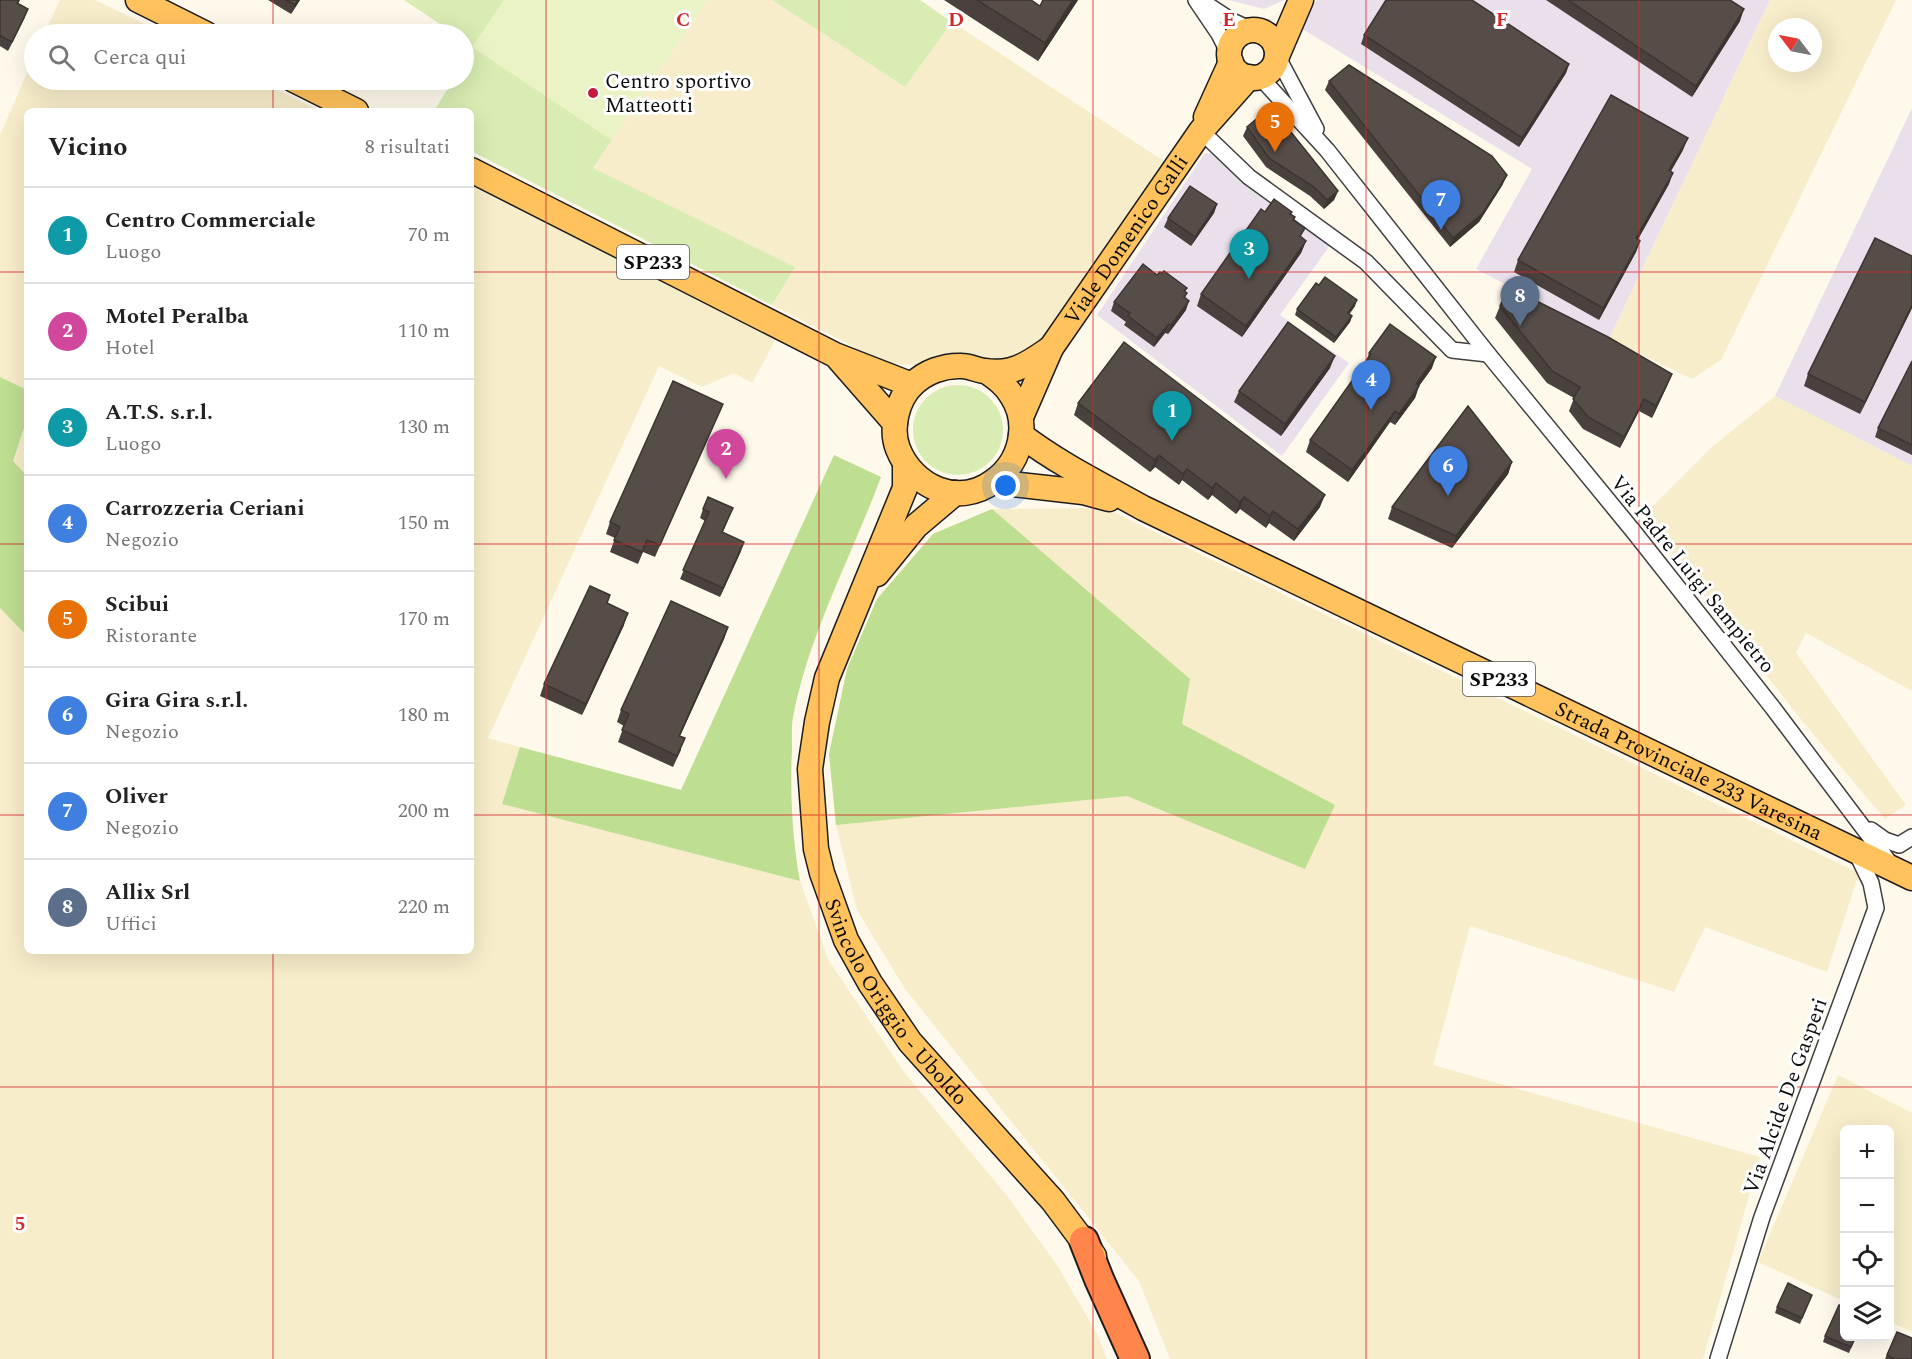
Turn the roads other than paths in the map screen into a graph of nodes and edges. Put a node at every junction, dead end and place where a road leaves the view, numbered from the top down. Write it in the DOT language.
graph roads {
  1 [pos="138,0"];
  2 [pos="1198,0"];
  3 [pos="1291,0"];
  4 [pos="1301,0"];
  5 [pos="186,24"];
  6 [pos="1256,30"];
  7 [pos="1277,56"];
  8 [pos="1230,59"];
  9 [pos="1255,77"];
  10 [pos="314,90"];
  11 [pos="350,108"];
  12 [pos="1201,131"];
  13 [pos="1327,150"];
  14 [pos="474,172"];
  15 [pos="1051,348"];
  16 [pos="1488,354"];
  17 [pos="835,355"];
  18 [pos="986,372"];
  19 [pos="912,385"];
  20 [pos="895,423"];
  21 [pos="1021,426"];
  22 [pos="905,465"];
  23 [pos="994,482"];
  24 [pos="955,493"];
  25 [pos="1143,508"];
  26 [pos="862,593"];
  27 [pos="1861,823"];
  28 [pos="1912,837"];
  29 [pos="1855,850"];
  30 [pos="1904,875"];
  31 [pos="1084,1241"];
  32 [pos="1135,1359"];
  33 [pos="1148,1359"];
  34 [pos="1718,1359"];
  1 -- 5 [label="main road"];
  2 -- 6 [label="street"];
  2 -- 8 [label="street"];
  3 -- 6 [label="main road"];
  4 -- 7 [label="main road"];
  6 -- 7 [label="main road"];
  6 -- 8 [label="main road"];
  7 -- 9 [label="main road"];
  7 -- 13 [label="street, Via Padre Luigi Sampietro"];
  8 -- 9 [label="main road"];
  8 -- 12 [label="main road, Viale Domenico Galli"];
  9 -- 12 [label="main road, Viale Domenico Galli"];
  9 -- 13 [label="street, Via Padre Luigi Sampietro"];
  10 -- 11 [label="main road"];
  12 -- 15 [label="main road, Viale Domenico Galli"];
  12 -- 16 [label="street"];
  13 -- 16 [label="street, Via Padre Luigi Sampietro"];
  14 -- 17 [label="main road, SP233"];
  15 -- 18 [label="main road, Viale Domenico Galli"];
  15 -- 21 [label="main road, Viale Domenico Galli"];
  16 -- 27 [label="street, Via Padre Luigi Sampietro"];
  17 -- 19 [label="main road, SP233"];
  17 -- 20 [label="main road, SP233"];
  18 -- 19 [label="main road, SP233"];
  18 -- 21 [label="main road, SP233"];
  19 -- 20 [label="main road, SP233"];
  20 -- 22 [label="main road, SP233"];
  21 -- 23 [label="main road"];
  21 -- 25 [label="main road, Strada Provinciale 233 Varesina / SP233"];
  22 -- 24 [label="main road"];
  22 -- 26 [label="main road, Svincolo Origgio - Uboldo"];
  23 -- 24 [label="main road, SP233"];
  23 -- 25 [label="main road, Strada Provinciale 233 Varesina / SP233"];
  24 -- 26 [label="main road, Svincolo Origgio - Uboldo"];
  25 -- 29 [label="main road, Strada Provinciale 233 Varesina / SP233"];
  26 -- 31 [label="main road, Svincolo Origgio - Uboldo"];
  27 -- 28 [label="street, Via Padre Luigi Sampietro"];
  27 -- 30 [label="street, Via Padre Luigi Sampietro"];
  29 -- 30 [label="main road, Strada Provinciale 233 Varesina / SP233"];
  29 -- 34 [label="street, Via Alcide De Gasperi"];
  31 -- 32 [label="highway"];
  31 -- 33 [label="main road, Svincolo Origgio - Uboldo"];
}
